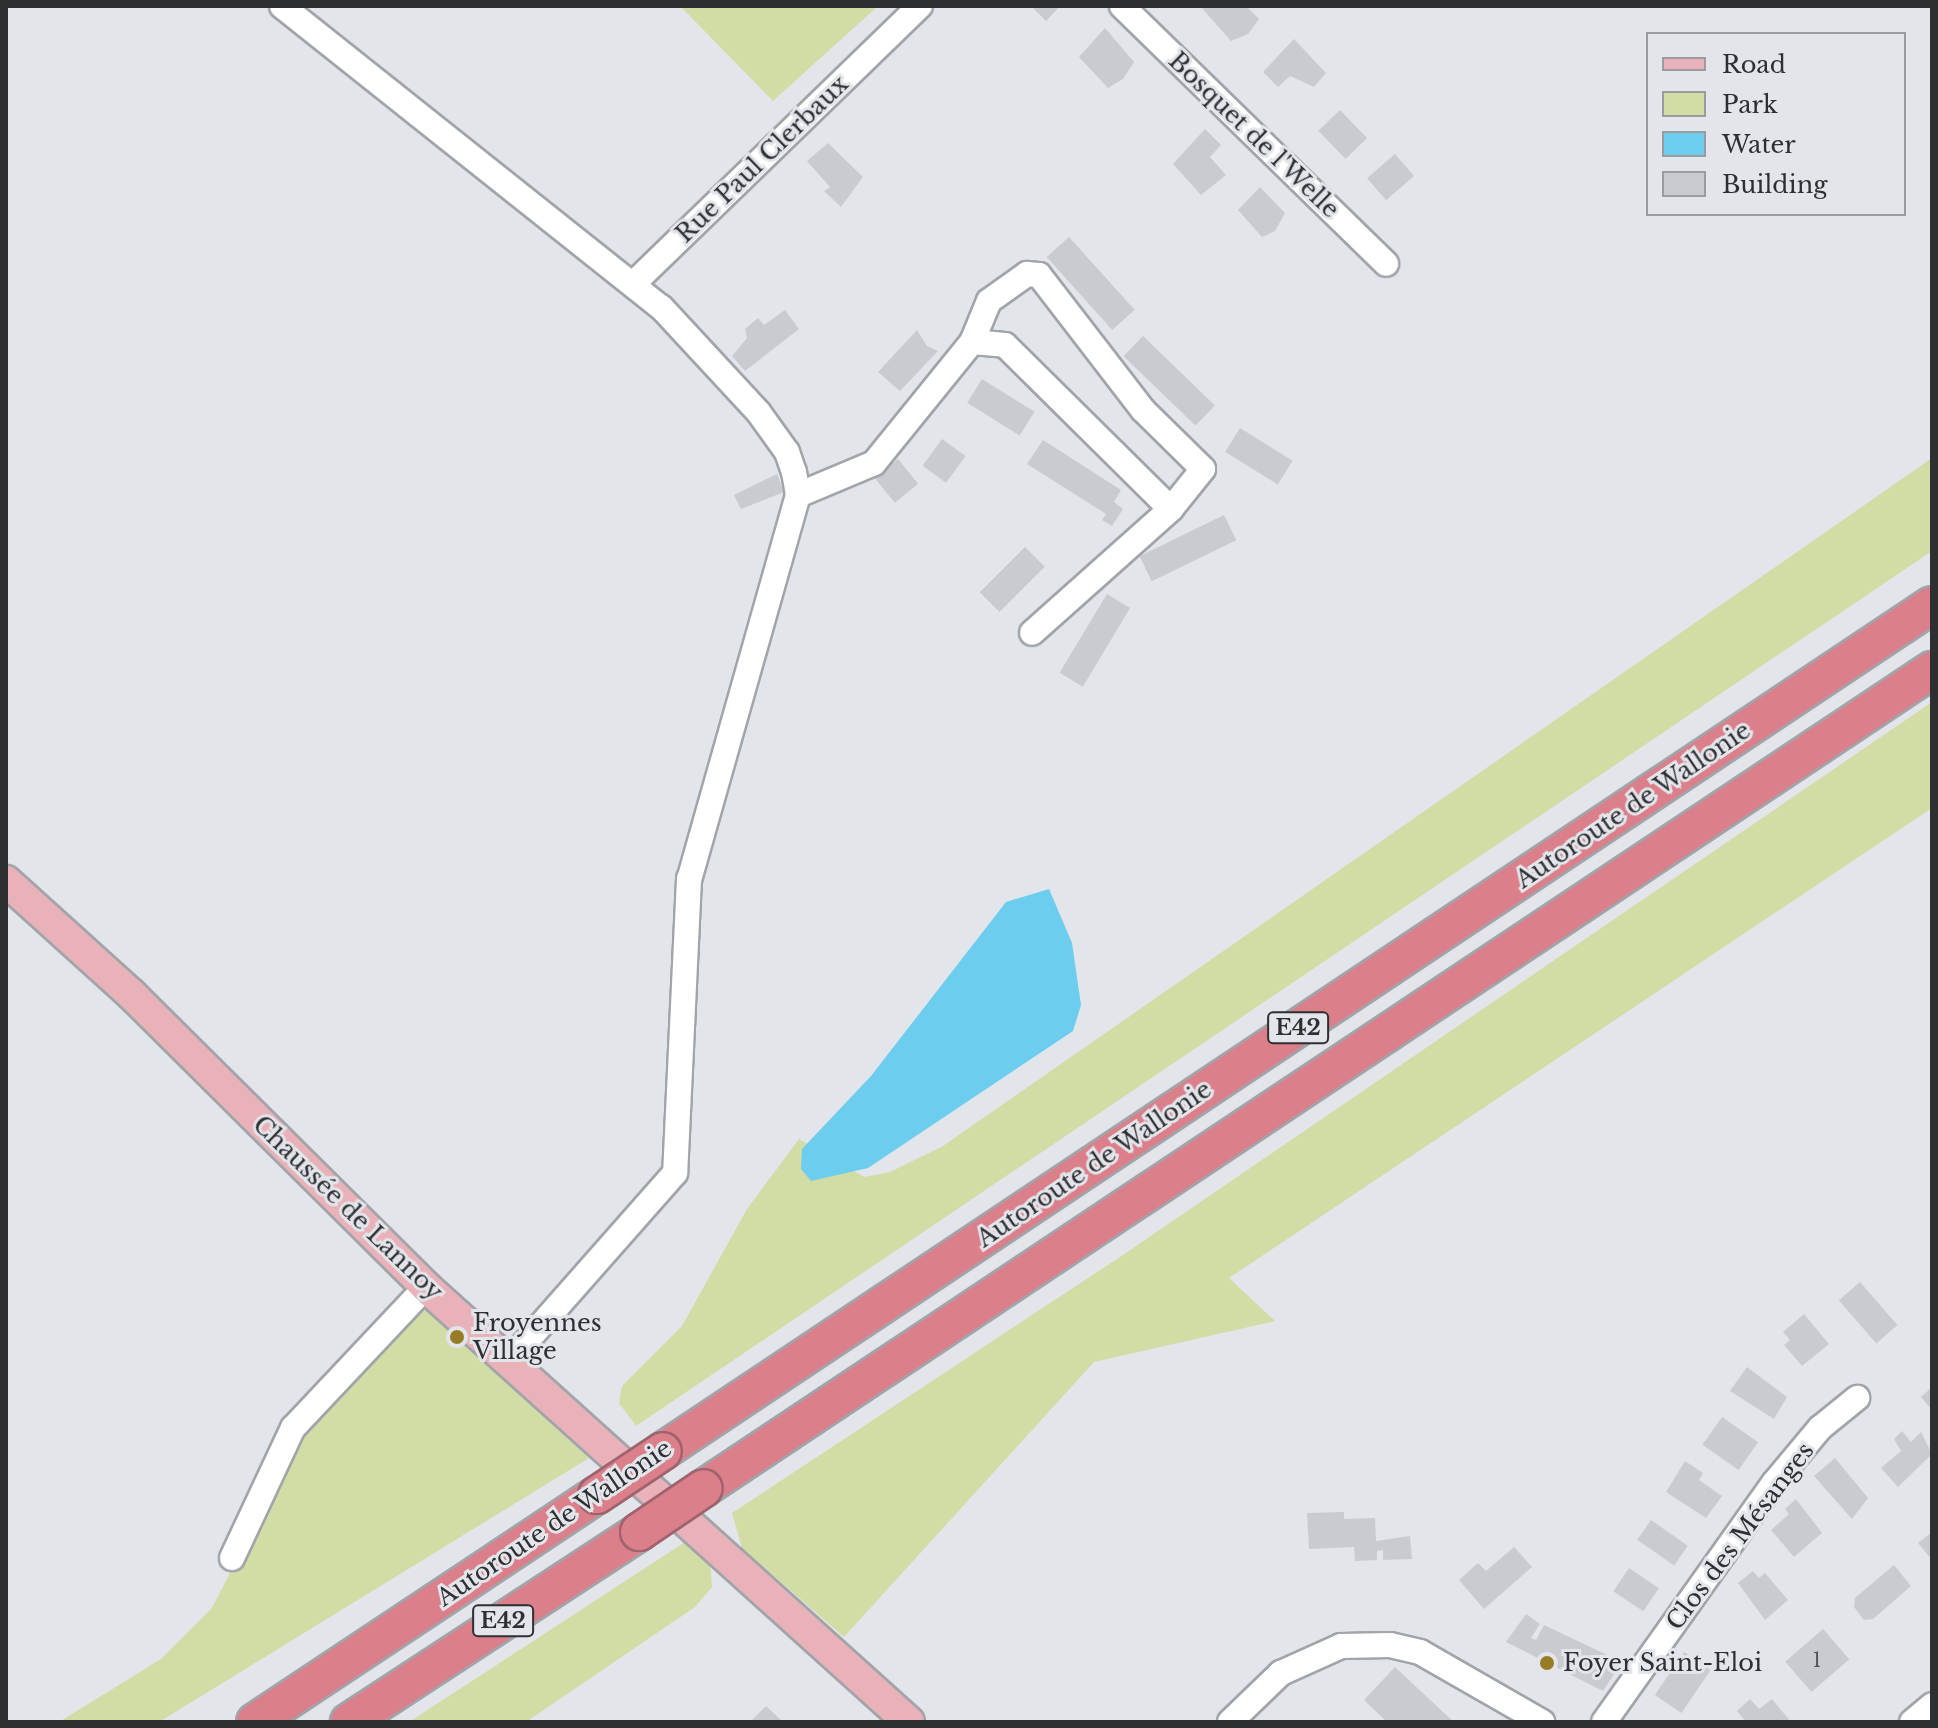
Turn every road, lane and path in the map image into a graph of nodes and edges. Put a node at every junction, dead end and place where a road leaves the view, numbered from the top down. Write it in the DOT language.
graph roads {
  1 [pos="282,6"];
  2 [pos="920,6"];
  3 [pos="1122,6"];
  4 [pos="1386,264"];
  5 [pos="634,283"];
  6 [pos="972,342"];
  7 [pos="798,495"];
  8 [pos="1171,509"];
  9 [pos="1932,605"];
  10 [pos="1032,633"];
  11 [pos="1932,670"];
  12 [pos="6,881"];
  13 [pos="426,1287"];
  14 [pos="509,1361"];
  15 [pos="1857,1398"];
  16 [pos="232,1558"];
  17 [pos="1932,1705"];
  18 [pos="255,1722"];
  19 [pos="349,1722"];
  20 [pos="909,1722"];
  21 [pos="1230,1722"];
  22 [pos="1542,1722"];
  23 [pos="1604,1722"];
  24 [pos="1912,1722"];
  1 -- 5 [label="street"];
  2 -- 5 [label="street, Rue Paul Clerbaux"];
  3 -- 4 [label="street, Bosquet de l'Welle"];
  5 -- 7 [label="street"];
  6 -- 7 [label="street"];
  6 -- 8 [label="street"];
  6 -- 8 [label="street"];
  7 -- 14 [label="street"];
  8 -- 10 [label="street"];
  9 -- 18 [label="highway, Autoroute de Wallonie / E42, bridge"];
  11 -- 19 [label="highway, E42, bridge"];
  12 -- 13 [label="main road, Chaussée de Lannoy"];
  13 -- 14 [label="main road, Chaussée de Lannoy"];
  13 -- 16 [label="street"];
  14 -- 20 [label="main road, Chaussée de Lannoy"];
  15 -- 23 [label="street, Clos des Mésanges"];
  17 -- 24 [label="street"];
  21 -- 22 [label="street"];
}
